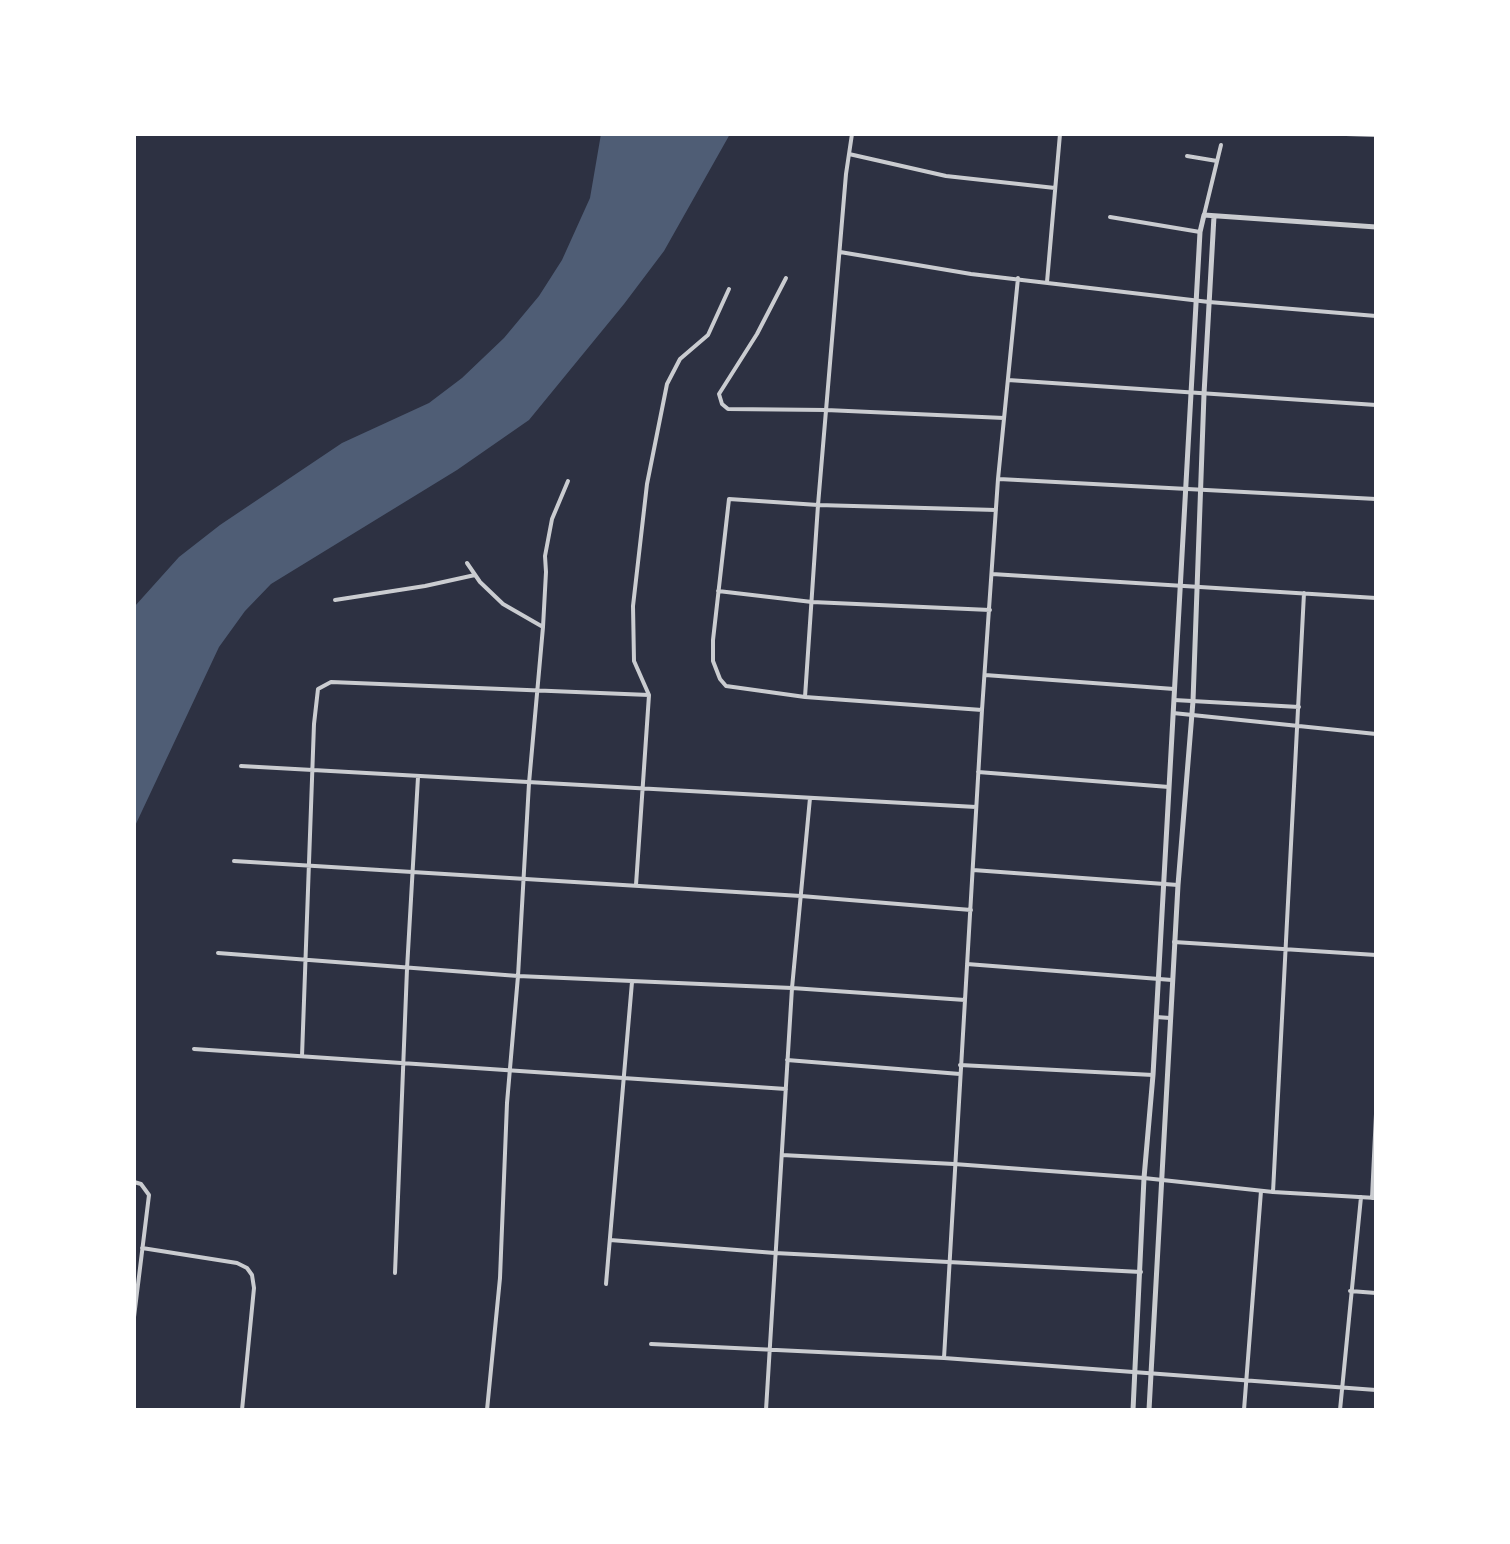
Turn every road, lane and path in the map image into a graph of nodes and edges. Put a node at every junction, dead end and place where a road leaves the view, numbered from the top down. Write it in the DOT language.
graph roads {
  1 [pos="852,134"];
  2 [pos="1060,134"];
  3 [pos="1346,134"];
  4 [pos="1376,135"];
  5 [pos="1221,145"];
  6 [pos="849,154"];
  7 [pos="1187,156"];
  8 [pos="1217,161"];
  9 [pos="1055,188"];
  10 [pos="1204,215"];
  11 [pos="1214,216"];
  12 [pos="1110,217"];
  13 [pos="1376,227"];
  14 [pos="1200,232"];
  15 [pos="840,252"];
  16 [pos="786,278"];
  17 [pos="1018,278"];
  18 [pos="1047,282"];
  19 [pos="729,289"];
  20 [pos="1196,299"];
  21 [pos="1209,302"];
  22 [pos="1376,316"];
  23 [pos="1008,380"];
  24 [pos="1191,393"];
  25 [pos="1204,394"];
  26 [pos="1376,405"];
  27 [pos="826,410"];
  28 [pos="1004,418"];
  29 [pos="998,479"];
  30 [pos="568,481"];
  31 [pos="1187,490"];
  32 [pos="1202,491"];
  33 [pos="1376,499"];
  34 [pos="818,505"];
  35 [pos="996,510"];
  36 [pos="467,563"];
  37 [pos="992,574"];
  38 [pos="475,575"];
  39 [pos="1180,587"];
  40 [pos="1198,588"];
  41 [pos="718,591"];
  42 [pos="1304,593"];
  43 [pos="1376,598"];
  44 [pos="335,600"];
  45 [pos="812,602"];
  46 [pos="990,610"];
  47 [pos="543,627"];
  48 [pos="985,675"];
  49 [pos="536,689"];
  50 [pos="1174,689"];
  51 [pos="649,695"];
  52 [pos="805,697"];
  53 [pos="1174,700"];
  54 [pos="1193,701"];
  55 [pos="1299,707"];
  56 [pos="982,710"];
  57 [pos="1173,713"];
  58 [pos="1191,715"];
  59 [pos="1298,726"];
  60 [pos="1376,734"];
  61 [pos="241,766"];
  62 [pos="312,772"];
  63 [pos="978,772"];
  64 [pos="418,777"];
  65 [pos="529,783"];
  66 [pos="1169,787"];
  67 [pos="644,789"];
  68 [pos="810,798"];
  69 [pos="976,807"];
  70 [pos="234,861"];
  71 [pos="308,865"];
  72 [pos="973,870"];
  73 [pos="412,872"];
  74 [pos="522,879"];
  75 [pos="1164,884"];
  76 [pos="636,885"];
  77 [pos="1178,885"];
  78 [pos="801,896"];
  79 [pos="971,910"];
  80 [pos="1174,942"];
  81 [pos="1287,949"];
  82 [pos="218,953"];
  83 [pos="1376,955"];
  84 [pos="304,959"];
  85 [pos="967,964"];
  86 [pos="407,969"];
  87 [pos="518,976"];
  88 [pos="1158,980"];
  89 [pos="1172,980"];
  90 [pos="632,982"];
  91 [pos="792,988"];
  92 [pos="965,1000"];
  93 [pos="1156,1017"];
  94 [pos="1170,1018"];
  95 [pos="194,1049"];
  96 [pos="302,1056"];
  97 [pos="787,1060"];
  98 [pos="403,1064"];
  99 [pos="960,1065"];
  100 [pos="510,1070"];
  101 [pos="960,1074"];
  102 [pos="1153,1075"];
  103 [pos="624,1077"];
  104 [pos="786,1089"];
  105 [pos="1376,1114"];
  106 [pos="782,1155"];
  107 [pos="954,1164"];
  108 [pos="1144,1178"];
  109 [pos="1161,1181"];
  110 [pos="134,1182"];
  111 [pos="1261,1191"];
  112 [pos="1273,1192"];
  113 [pos="1361,1197"];
  114 [pos="1374,1198"];
  115 [pos="610,1240"];
  116 [pos="142,1248"];
  117 [pos="775,1253"];
  118 [pos="137,1259"];
  119 [pos="949,1263"];
  120 [pos="1141,1272"];
  121 [pos="395,1273"];
  122 [pos="606,1284"];
  123 [pos="1350,1291"];
  124 [pos="1376,1293"];
  125 [pos="134,1317"];
  126 [pos="651,1344"];
  127 [pos="771,1348"];
  128 [pos="944,1358"];
  129 [pos="1135,1373"];
  130 [pos="1151,1374"];
  131 [pos="1246,1382"];
  132 [pos="1342,1389"];
  133 [pos="1376,1390"];
  134 [pos="242,1410"];
  135 [pos="487,1410"];
  136 [pos="766,1410"];
  137 [pos="1133,1410"];
  138 [pos="1149,1410"];
  139 [pos="1244,1410"];
  140 [pos="1340,1410"];
  1 -- 6 [label="street"];
  2 -- 9 [label="street"];
  3 -- 4 [label="street"];
  5 -- 8 [label="street"];
  6 -- 9 [label="street"];
  6 -- 15 [label="street"];
  7 -- 8 [label="street"];
  8 -- 10 [label="street"];
  9 -- 18 [label="street"];
  10 -- 11 [label="street"];
  10 -- 14 [label="street"];
  11 -- 13 [label="street"];
  11 -- 21 [label="street"];
  12 -- 14 [label="street"];
  14 -- 20 [label="street"];
  15 -- 17 [label="street"];
  15 -- 27 [label="street"];
  16 -- 27 [label="street"];
  17 -- 18 [label="street"];
  17 -- 23 [label="street"];
  18 -- 20 [label="street"];
  19 -- 51 [label="street"];
  20 -- 21 [label="street"];
  20 -- 24 [label="street"];
  21 -- 22 [label="street"];
  21 -- 25 [label="street"];
  23 -- 24 [label="street"];
  23 -- 28 [label="street"];
  24 -- 25 [label="street"];
  24 -- 31 [label="street"];
  25 -- 26 [label="street"];
  25 -- 32 [label="street"];
  27 -- 28 [label="street"];
  27 -- 34 [label="street"];
  28 -- 29 [label="street"];
  29 -- 31 [label="street"];
  29 -- 35 [label="street"];
  30 -- 47 [label="street"];
  31 -- 32 [label="street"];
  31 -- 39 [label="street"];
  32 -- 33 [label="street"];
  32 -- 40 [label="street"];
  34 -- 35 [label="street"];
  34 -- 41 [label="street"];
  34 -- 45 [label="street"];
  35 -- 37 [label="street"];
  36 -- 38 [label="street"];
  37 -- 39 [label="street"];
  37 -- 46 [label="street"];
  38 -- 44 [label="street"];
  38 -- 47 [label="street"];
  39 -- 40 [label="street"];
  39 -- 50 [label="street"];
  40 -- 42 [label="street"];
  40 -- 54 [label="street"];
  41 -- 45 [label="street"];
  41 -- 52 [label="street"];
  42 -- 43 [label="street"];
  42 -- 55 [label="street"];
  45 -- 46 [label="street"];
  45 -- 52 [label="street"];
  46 -- 48 [label="street"];
  47 -- 49 [label="street"];
  48 -- 50 [label="street"];
  48 -- 56 [label="street"];
  49 -- 51 [label="street"];
  49 -- 62 [label="street"];
  49 -- 65 [label="street"];
  50 -- 53 [label="street"];
  51 -- 67 [label="street"];
  52 -- 56 [label="street"];
  53 -- 54 [label="street"];
  53 -- 57 [label="street"];
  54 -- 55 [label="street"];
  54 -- 58 [label="street"];
  55 -- 59 [label="street"];
  56 -- 63 [label="street"];
  57 -- 58 [label="street"];
  57 -- 66 [label="street"];
  58 -- 59 [label="street"];
  58 -- 77 [label="street"];
  59 -- 60 [label="street"];
  59 -- 81 [label="street"];
  61 -- 62 [label="street"];
  62 -- 64 [label="street"];
  62 -- 71 [label="street"];
  63 -- 66 [label="street"];
  63 -- 69 [label="street"];
  64 -- 65 [label="street"];
  64 -- 73 [label="street"];
  65 -- 67 [label="street"];
  65 -- 74 [label="street"];
  66 -- 75 [label="street"];
  67 -- 68 [label="street"];
  67 -- 76 [label="street"];
  68 -- 69 [label="street"];
  68 -- 78 [label="street"];
  69 -- 72 [label="street"];
  70 -- 71 [label="street"];
  71 -- 73 [label="street"];
  71 -- 84 [label="street"];
  72 -- 75 [label="street"];
  72 -- 79 [label="street"];
  73 -- 74 [label="street"];
  73 -- 86 [label="street"];
  74 -- 76 [label="street"];
  74 -- 87 [label="street"];
  75 -- 77 [label="street"];
  75 -- 88 [label="street"];
  76 -- 78 [label="street"];
  77 -- 80 [label="street"];
  78 -- 79 [label="street"];
  78 -- 91 [label="street"];
  79 -- 85 [label="street"];
  80 -- 81 [label="street"];
  80 -- 89 [label="street"];
  81 -- 83 [label="street"];
  81 -- 112 [label="street"];
  82 -- 84 [label="street"];
  84 -- 86 [label="street"];
  84 -- 96 [label="street"];
  85 -- 88 [label="street"];
  85 -- 92 [label="street"];
  86 -- 87 [label="street"];
  86 -- 98 [label="street"];
  87 -- 90 [label="street"];
  87 -- 100 [label="street"];
  88 -- 89 [label="street"];
  88 -- 93 [label="street"];
  89 -- 94 [label="street"];
  90 -- 91 [label="street"];
  90 -- 103 [label="street"];
  91 -- 92 [label="street"];
  91 -- 97 [label="street"];
  92 -- 99 [label="street"];
  93 -- 94 [label="street"];
  93 -- 102 [label="street"];
  94 -- 109 [label="street"];
  95 -- 96 [label="street"];
  96 -- 98 [label="street"];
  97 -- 101 [label="street"];
  97 -- 104 [label="street"];
  98 -- 100 [label="street"];
  98 -- 121 [label="street"];
  99 -- 101 [label="street"];
  99 -- 102 [label="street"];
  100 -- 103 [label="street"];
  100 -- 135 [label="street"];
  101 -- 107 [label="street"];
  102 -- 108 [label="street"];
  103 -- 104 [label="street"];
  103 -- 115 [label="street"];
  104 -- 106 [label="street"];
  105 -- 114 [label="street"];
  106 -- 107 [label="street"];
  106 -- 117 [label="street"];
  107 -- 108 [label="street"];
  107 -- 119 [label="street"];
  108 -- 109 [label="street"];
  108 -- 120 [label="street"];
  109 -- 111 [label="street"];
  109 -- 130 [label="street"];
  110 -- 116 [label="street"];
  111 -- 112 [label="street"];
  111 -- 131 [label="street"];
  112 -- 113 [label="street"];
  113 -- 114 [label="street"];
  113 -- 123 [label="street"];
  115 -- 117 [label="street"];
  115 -- 122 [label="street"];
  116 -- 118 [label="street"];
  116 -- 134 [label="street"];
  117 -- 119 [label="street"];
  117 -- 127 [label="street"];
  118 -- 125 [label="street"];
  119 -- 120 [label="street"];
  119 -- 128 [label="street"];
  120 -- 129 [label="street"];
  123 -- 124 [label="street"];
  123 -- 132 [label="street"];
  126 -- 127 [label="street"];
  127 -- 128 [label="street"];
  127 -- 136 [label="street"];
  128 -- 129 [label="street"];
  129 -- 130 [label="street"];
  129 -- 137 [label="street"];
  130 -- 131 [label="street"];
  130 -- 138 [label="street"];
  131 -- 132 [label="street"];
  131 -- 139 [label="street"];
  132 -- 133 [label="street"];
  132 -- 140 [label="street"];
}
